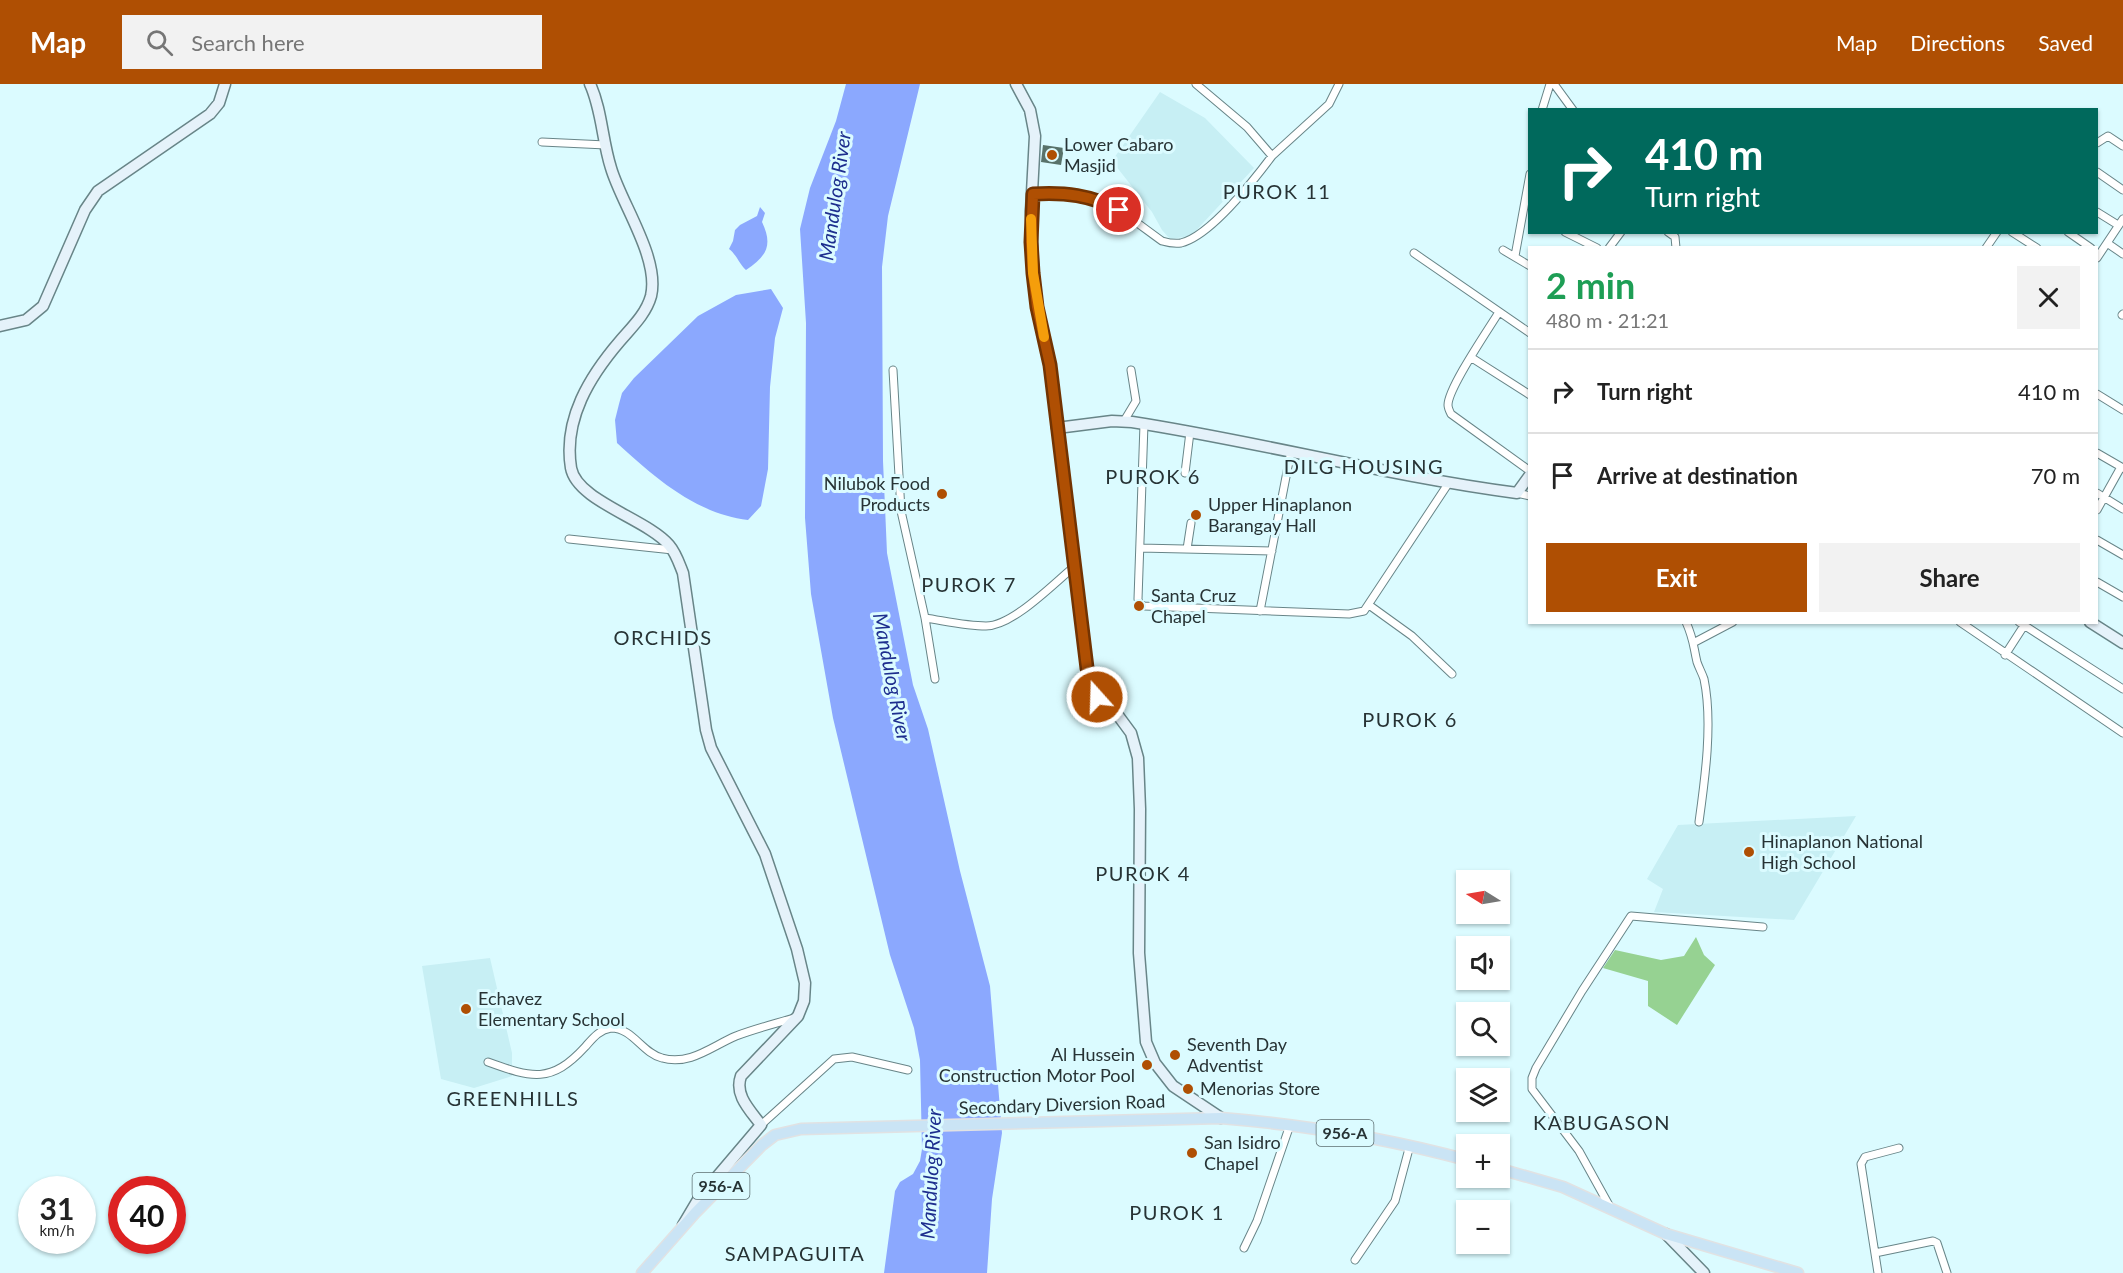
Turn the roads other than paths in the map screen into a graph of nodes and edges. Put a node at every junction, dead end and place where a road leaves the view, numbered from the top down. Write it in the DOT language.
graph roads {
  1 [pos="225,84"];
  2 [pos="590,84"];
  3 [pos="1016,84"];
  4 [pos="1196,84"];
  5 [pos="1340,84"];
  6 [pos="1552,84"];
  7 [pos="1543,108"];
  8 [pos="1571,108"];
  9 [pos="542,142"];
  10 [pos="2098,142"];
  11 [pos="606,145"];
  12 [pos="2123,146"];
  13 [pos="1272,156"];
  14 [pos="2098,173"];
  15 [pos="2123,190"];
  16 [pos="1033,194"];
  17 [pos="2098,212"];
  18 [pos="1527,214"];
  19 [pos="2121,222"];
  20 [pos="2015,234"];
  21 [pos="2071,234"];
  22 [pos="1581,236"];
  23 [pos="2107,243"];
  24 [pos="1594,246"];
  25 [pos="2034,246"];
  26 [pos="2088,246"];
  27 [pos="1503,250"];
  28 [pos="1414,253"];
  29 [pos="2098,254"];
  30 [pos="2123,254"];
  31 [pos="1515,256"];
  32 [pos="1528,265"];
  33 [pos="1498,312"];
  34 [pos="0,326"];
  35 [pos="1528,332"];
  36 [pos="1472,358"];
  37 [pos="893,370"];
  38 [pos="1131,370"];
  39 [pos="1528,394"];
  40 [pos="2098,395"];
  41 [pos="2123,410"];
  42 [pos="1124,421"];
  43 [pos="1144,424"];
  44 [pos="1057,428"];
  45 [pos="1190,432"];
  46 [pos="1291,451"];
  47 [pos="2098,454"];
  48 [pos="2122,468"];
  49 [pos="1528,472"];
  50 [pos="1185,473"];
  51 [pos="1528,476"];
  52 [pos="1448,484"];
  53 [pos="1517,493"];
  54 [pos="2098,494"];
  55 [pos="1528,496"];
  56 [pos="2104,498"];
  57 [pos="2098,508"];
  58 [pos="2123,509"];
  59 [pos="1191,523"];
  60 [pos="569,539"];
  61 [pos="2098,541"];
  62 [pos="1140,548"];
  63 [pos="1187,549"];
  64 [pos="673,550"];
  65 [pos="1272,551"];
  66 [pos="2123,555"];
  67 [pos="1075,566"];
  68 [pos="2098,583"];
  69 [pos="2123,597"];
  70 [pos="1369,605"];
  71 [pos="1260,611"];
  72 [pos="925,618"];
  73 [pos="1687,624"];
  74 [pos="1729,624"];
  75 [pos="1963,624"];
  76 [pos="2023,624"];
  77 [pos="2093,624"];
  78 [pos="1695,642"];
  79 [pos="2123,643"];
  80 [pos="2005,655"];
  81 [pos="1452,674"];
  82 [pos="935,680"];
  83 [pos="2123,689"];
  84 [pos="2123,733"];
  85 [pos="1699,822"];
  86 [pos="1762,927"];
  87 [pos="798,1016"];
  88 [pos="488,1062"];
  89 [pos="908,1070"];
  90 [pos="1221,1118"];
  91 [pos="761,1125"];
  92 [pos="1290,1125"];
  93 [pos="1410,1145"];
  94 [pos="1899,1148"];
  95 [pos="1456,1157"];
  96 [pos="1510,1172"];
  97 [pos="1610,1207"];
  98 [pos="681,1228"];
  99 [pos="1666,1234"];
  100 [pos="1244,1248"];
  101 [pos="1875,1253"];
  102 [pos="1356,1260"];
  103 [pos="642,1273"];
  104 [pos="1704,1273"];
  105 [pos="1798,1273"];
  106 [pos="1878,1273"];
  107 [pos="1947,1273"];
  1 -- 34 [label="street"];
  2 -- 11 [label="street"];
  3 -- 16 [label="street"];
  4 -- 13 [label="street"];
  5 -- 13 [label="street"];
  6 -- 7 [label="street"];
  6 -- 8 [label="street"];
  9 -- 11 [label="street"];
  10 -- 12 [label="street"];
  11 -- 64 [label="street"];
  13 -- 16 [label="street"];
  14 -- 15 [label="street"];
  16 -- 44 [label="street"];
  17 -- 19 [label="street"];
  18 -- 31 [label="street"];
  19 -- 23 [label="street"];
  20 -- 25 [label="street"];
  21 -- 26 [label="street"];
  22 -- 24 [label="street"];
  23 -- 29 [label="street"];
  23 -- 30 [label="street"];
  27 -- 31 [label="street"];
  28 -- 33 [label="street"];
  31 -- 32 [label="street"];
  33 -- 35 [label="street"];
  33 -- 36 [label="street"];
  36 -- 39 [label="street"];
  36 -- 49 [label="street"];
  37 -- 72 [label="street"];
  38 -- 42 [label="street"];
  40 -- 41 [label="street"];
  42 -- 43 [label="street"];
  42 -- 44 [label="street"];
  43 -- 45 [label="street"];
  43 -- 62 [label="street"];
  44 -- 67 [label="street"];
  45 -- 46 [label="street"];
  45 -- 50 [label="street"];
  46 -- 52 [label="street"];
  46 -- 65 [label="street"];
  47 -- 48 [label="street"];
  48 -- 56 [label="street"];
  51 -- 53 [label="street"];
  52 -- 53 [label="street"];
  52 -- 70 [label="street"];
  53 -- 55 [label="street"];
  54 -- 56 [label="street"];
  56 -- 57 [label="street"];
  56 -- 58 [label="street"];
  59 -- 63 [label="street"];
  60 -- 64 [label="street"];
  61 -- 66 [label="street"];
  62 -- 63 [label="street"];
  62 -- 71 [label="street"];
  63 -- 65 [label="street"];
  64 -- 87 [label="street"];
  65 -- 71 [label="street"];
  67 -- 72 [label="street"];
  67 -- 90 [label="street"];
  68 -- 69 [label="street"];
  70 -- 71 [label="street"];
  70 -- 81 [label="street"];
  72 -- 82 [label="street"];
  73 -- 78 [label="street"];
  74 -- 78 [label="street"];
  75 -- 80 [label="street"];
  76 -- 80 [label="street"];
  76 -- 83 [label="street"];
  77 -- 79 [label="street"];
  78 -- 85 [label="street"];
  80 -- 84 [label="street"];
  86 -- 97 [label="street"];
  87 -- 88 [label="street"];
  87 -- 91 [label="street"];
  89 -- 91 [label="street"];
  90 -- 92 [label="main road, Secondary Diversion Road / 956-A"];
  90 -- 98 [label="main road, Secondary Diversion Road / 956-A"];
  91 -- 98 [label="street"];
  92 -- 93 [label="main road, Secondary Diversion Road / 956-A"];
  92 -- 100 [label="street"];
  93 -- 95 [label="main road, Secondary Diversion Road / 956-A"];
  93 -- 102 [label="street"];
  94 -- 101 [label="street"];
  96 -- 97 [label="main road"];
  97 -- 99 [label="main road"];
  98 -- 103 [label="main road, Secondary Diversion Road / 956-A"];
  99 -- 104 [label="street"];
  99 -- 105 [label="main road"];
  101 -- 106 [label="street"];
  101 -- 107 [label="street"];
}
